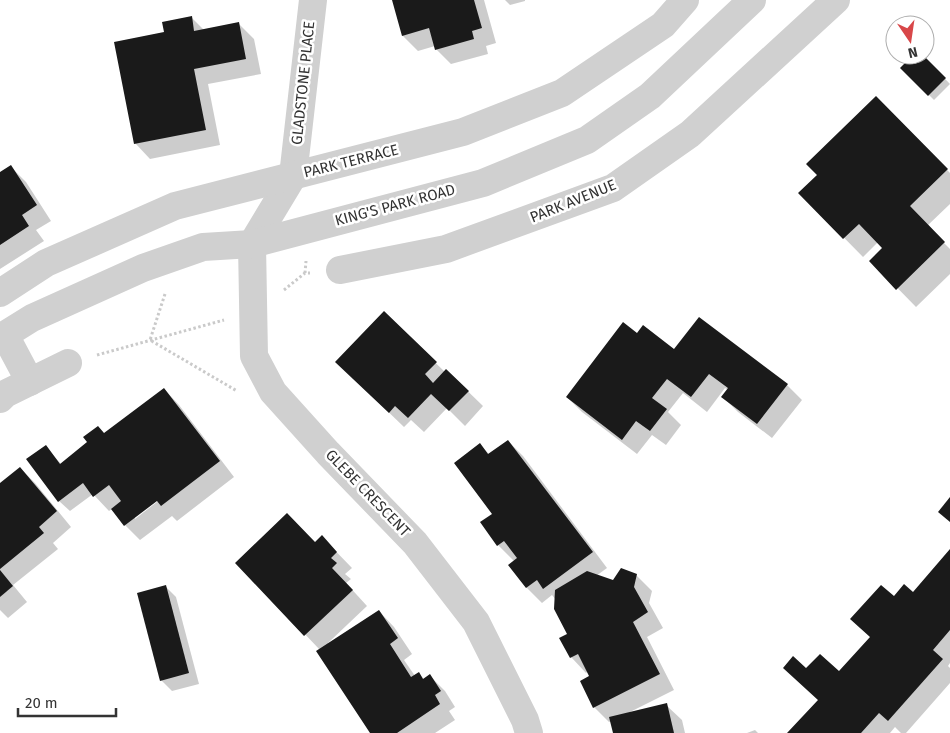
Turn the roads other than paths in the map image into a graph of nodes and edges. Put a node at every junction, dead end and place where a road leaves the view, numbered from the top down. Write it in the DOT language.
graph roads {
  1 [pos="313,0"];
  2 [pos="685,0"];
  3 [pos="752,0"];
  4 [pos="836,0"];
  5 [pos="293,176"];
  6 [pos="252,244"];
  7 [pos="340,270"];
  8 [pos="0,293"];
  9 [pos="3,337"];
  10 [pos="68,363"];
  11 [pos="30,382"];
  12 [pos="0,399"];
  13 [pos="529,733"];
  1 -- 5 [label="street, GLADSTONE PLACE"];
  2 -- 5 [label="street, PARK TERRACE"];
  3 -- 6 [label="street, KING'S PARK ROAD"];
  4 -- 7 [label="street, PARK AVENUE"];
  5 -- 6 [label="street, GLADSTONE PLACE"];
  5 -- 8 [label="street, PARK TERRACE"];
  6 -- 9 [label="street, KING'S PARK ROAD"];
  6 -- 13 [label="street, GLEBE CRESCENT"];
  9 -- 11 [label="street"];
  10 -- 11 [label="street"];
  11 -- 12 [label="street"];
}
